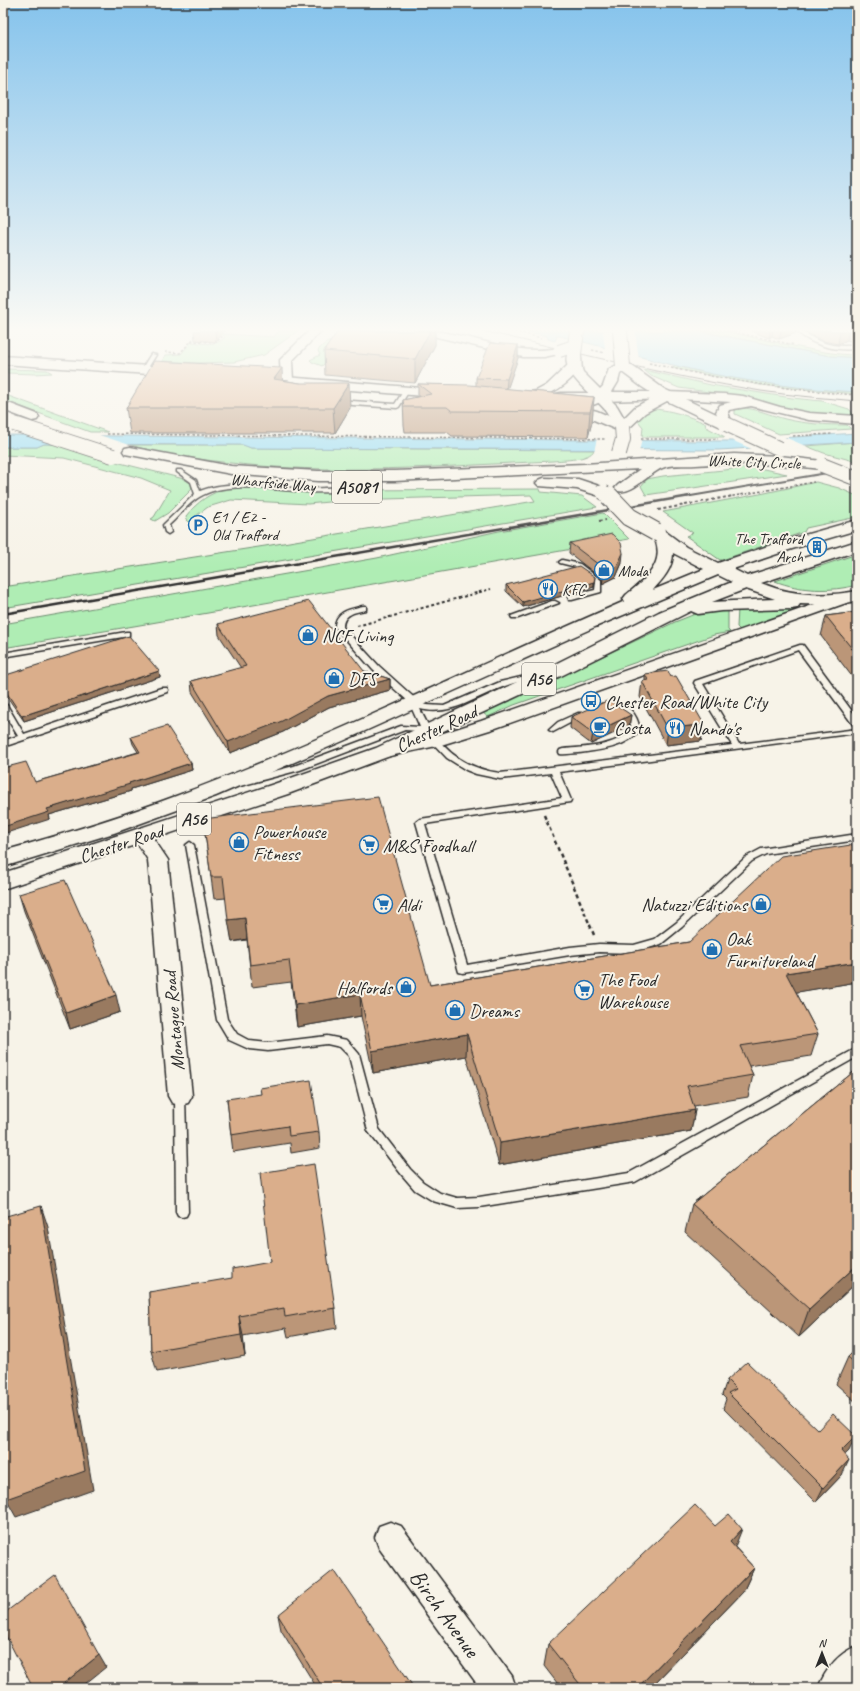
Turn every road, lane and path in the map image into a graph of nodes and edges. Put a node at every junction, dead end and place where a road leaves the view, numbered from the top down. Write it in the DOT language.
graph roads {
  1 [pos="15,410"];
  2 [pos="576,410"];
  3 [pos="613,410"];
  4 [pos="640,410"];
  5 [pos="696,410"];
  6 [pos="723,410"];
  7 [pos="779,410"];
  8 [pos="857,420"];
  9 [pos="8,422"];
  10 [pos="726,424"];
  11 [pos="622,427"];
  12 [pos="104,434"];
  13 [pos="594,438"];
  14 [pos="618,459"];
  15 [pos="802,460"];
  16 [pos="672,462"];
  17 [pos="179,471"];
  18 [pos="857,478"];
  19 [pos="819,481"];
  20 [pos="350,486"];
  21 [pos="623,489"];
  22 [pos="198,495"];
  23 [pos="657,510"];
  24 [pos="613,518"];
  25 [pos="598,521"];
  26 [pos="857,525"];
  27 [pos="168,532"];
  28 [pos="659,535"];
  29 [pos="857,546"];
  30 [pos="562,562"];
  31 [pos="717,569"];
  32 [pos="747,582"];
  33 [pos="491,589"];
  34 [pos="572,598"];
  35 [pos="853,598"];
  36 [pos="824,600"];
  37 [pos="555,603"];
  38 [pos="363,608"];
  39 [pos="619,610"];
  40 [pos="515,616"];
  41 [pos="665,616"];
  42 [pos="341,630"];
  43 [pos="126,634"];
  44 [pos="3,654"];
  45 [pos="556,671"];
  46 [pos="164,690"];
  47 [pos="413,702"];
  48 [pos="3,705"];
  49 [pos="598,707"];
  50 [pos="586,712"];
  51 [pos="857,724"];
  52 [pos="552,730"];
  53 [pos="857,731"];
  54 [pos="22,737"];
  55 [pos="431,737"];
  56 [pos="3,744"];
  57 [pos="737,747"];
  58 [pos="562,752"];
  59 [pos="554,770"];
  60 [pos="208,791"];
  61 [pos="540,804"];
  62 [pos="142,836"];
  63 [pos="857,837"];
  64 [pos="190,845"];
  65 [pos="3,858"];
  66 [pos="3,881"];
  67 [pos="600,948"];
  68 [pos="857,1052"];
  69 [pos="180,1096"];
  70 [pos="182,1212"];
  71 [pos="390,1537"];
  72 [pos="857,1665"];
  73 [pos="500,1688"];
  74 [pos="837,1688"];
  1 -- 14 [label="main road, Wharfside Way / A5081"];
  2 -- 11 [label="main road"];
  3 -- 11 [label="main road"];
  4 -- 11 [label="main road"];
  5 -- 10 [label="main road"];
  6 -- 10 [label="street"];
  7 -- 8 [label="street"];
  9 -- 17 [label="main road, Wharfside Way / A5081, bridge"];
  10 -- 15 [label="main road, bridge"];
  11 -- 14 [label="main road, bridge"];
  12 -- 13 [label="path"];
  14 -- 16 [label="main road, White City Circle / A5081"];
  14 -- 21 [label="main road"];
  15 -- 16 [label="main road, White City Circle / A5081"];
  15 -- 18 [label="main road, White City Circle / A5081, bridge"];
  16 -- 21 [label="main road, White City Circle / A5081"];
  17 -- 20 [label="main road, Wharfside Way / A5081"];
  17 -- 22 [label="lane"];
  19 -- 23 [label="path"];
  20 -- 22 [label="lane"];
  20 -- 28 [label="main road, Wharfside Way / A5081, bridge"];
  21 -- 28 [label="main road"];
  22 -- 27 [label="lane"];
  24 -- 25 [label="path"];
  26 -- 31 [label="main road, Chester Road / A56"];
  28 -- 31 [label="main road, A56"];
  28 -- 39 [label="main road, A56"];
  29 -- 32 [label="main road, Chester Road / A56"];
  30 -- 34 [label="lane"];
  31 -- 32 [label="main road, A56"];
  31 -- 39 [label="main road, Chester Road / A56"];
  32 -- 36 [label="main road, A56"];
  32 -- 41 [label="main road, Chester Road / A56"];
  33 -- 42 [label="path"];
  35 -- 36 [label="main road, A56"];
  35 -- 55 [label="street"];
  36 -- 41 [label="main road, A56"];
  37 -- 40 [label="lane"];
  38 -- 42 [label="lane"];
  39 -- 47 [label="main road, Chester Road / A56"];
  41 -- 45 [label="main road, Chester Road / A56"];
  42 -- 47 [label="lane"];
  43 -- 44 [label="lane"];
  45 -- 47 [label="lane"];
  45 -- 55 [label="main road, Chester Road / A56"];
  46 -- 54 [label="lane"];
  47 -- 55 [label="lane"];
  47 -- 60 [label="main road, Chester Road / A56"];
  48 -- 54 [label="lane"];
  49 -- 58 [label="lane"];
  50 -- 52 [label="lane"];
  51 -- 57 [label="lane"];
  53 -- 57 [label="lane"];
  54 -- 56 [label="lane"];
  55 -- 59 [label="lane"];
  55 -- 60 [label="lane"];
  55 -- 62 [label="main road, Chester Road / A56"];
  57 -- 59 [label="lane"];
  59 -- 61 [label="lane"];
  60 -- 65 [label="main road, Chester Road / A56"];
  61 -- 67 [label="path"];
  61 -- 67 [label="lane"];
  62 -- 66 [label="main road, Chester Road / A56"];
  62 -- 69 [label="street, Montague Road"];
  63 -- 67 [label="lane"];
  64 -- 68 [label="lane"];
  69 -- 70 [label="lane, Montague Road"];
  71 -- 73 [label="street, Birch Avenue"];
  72 -- 74 [label="main road"];
}
